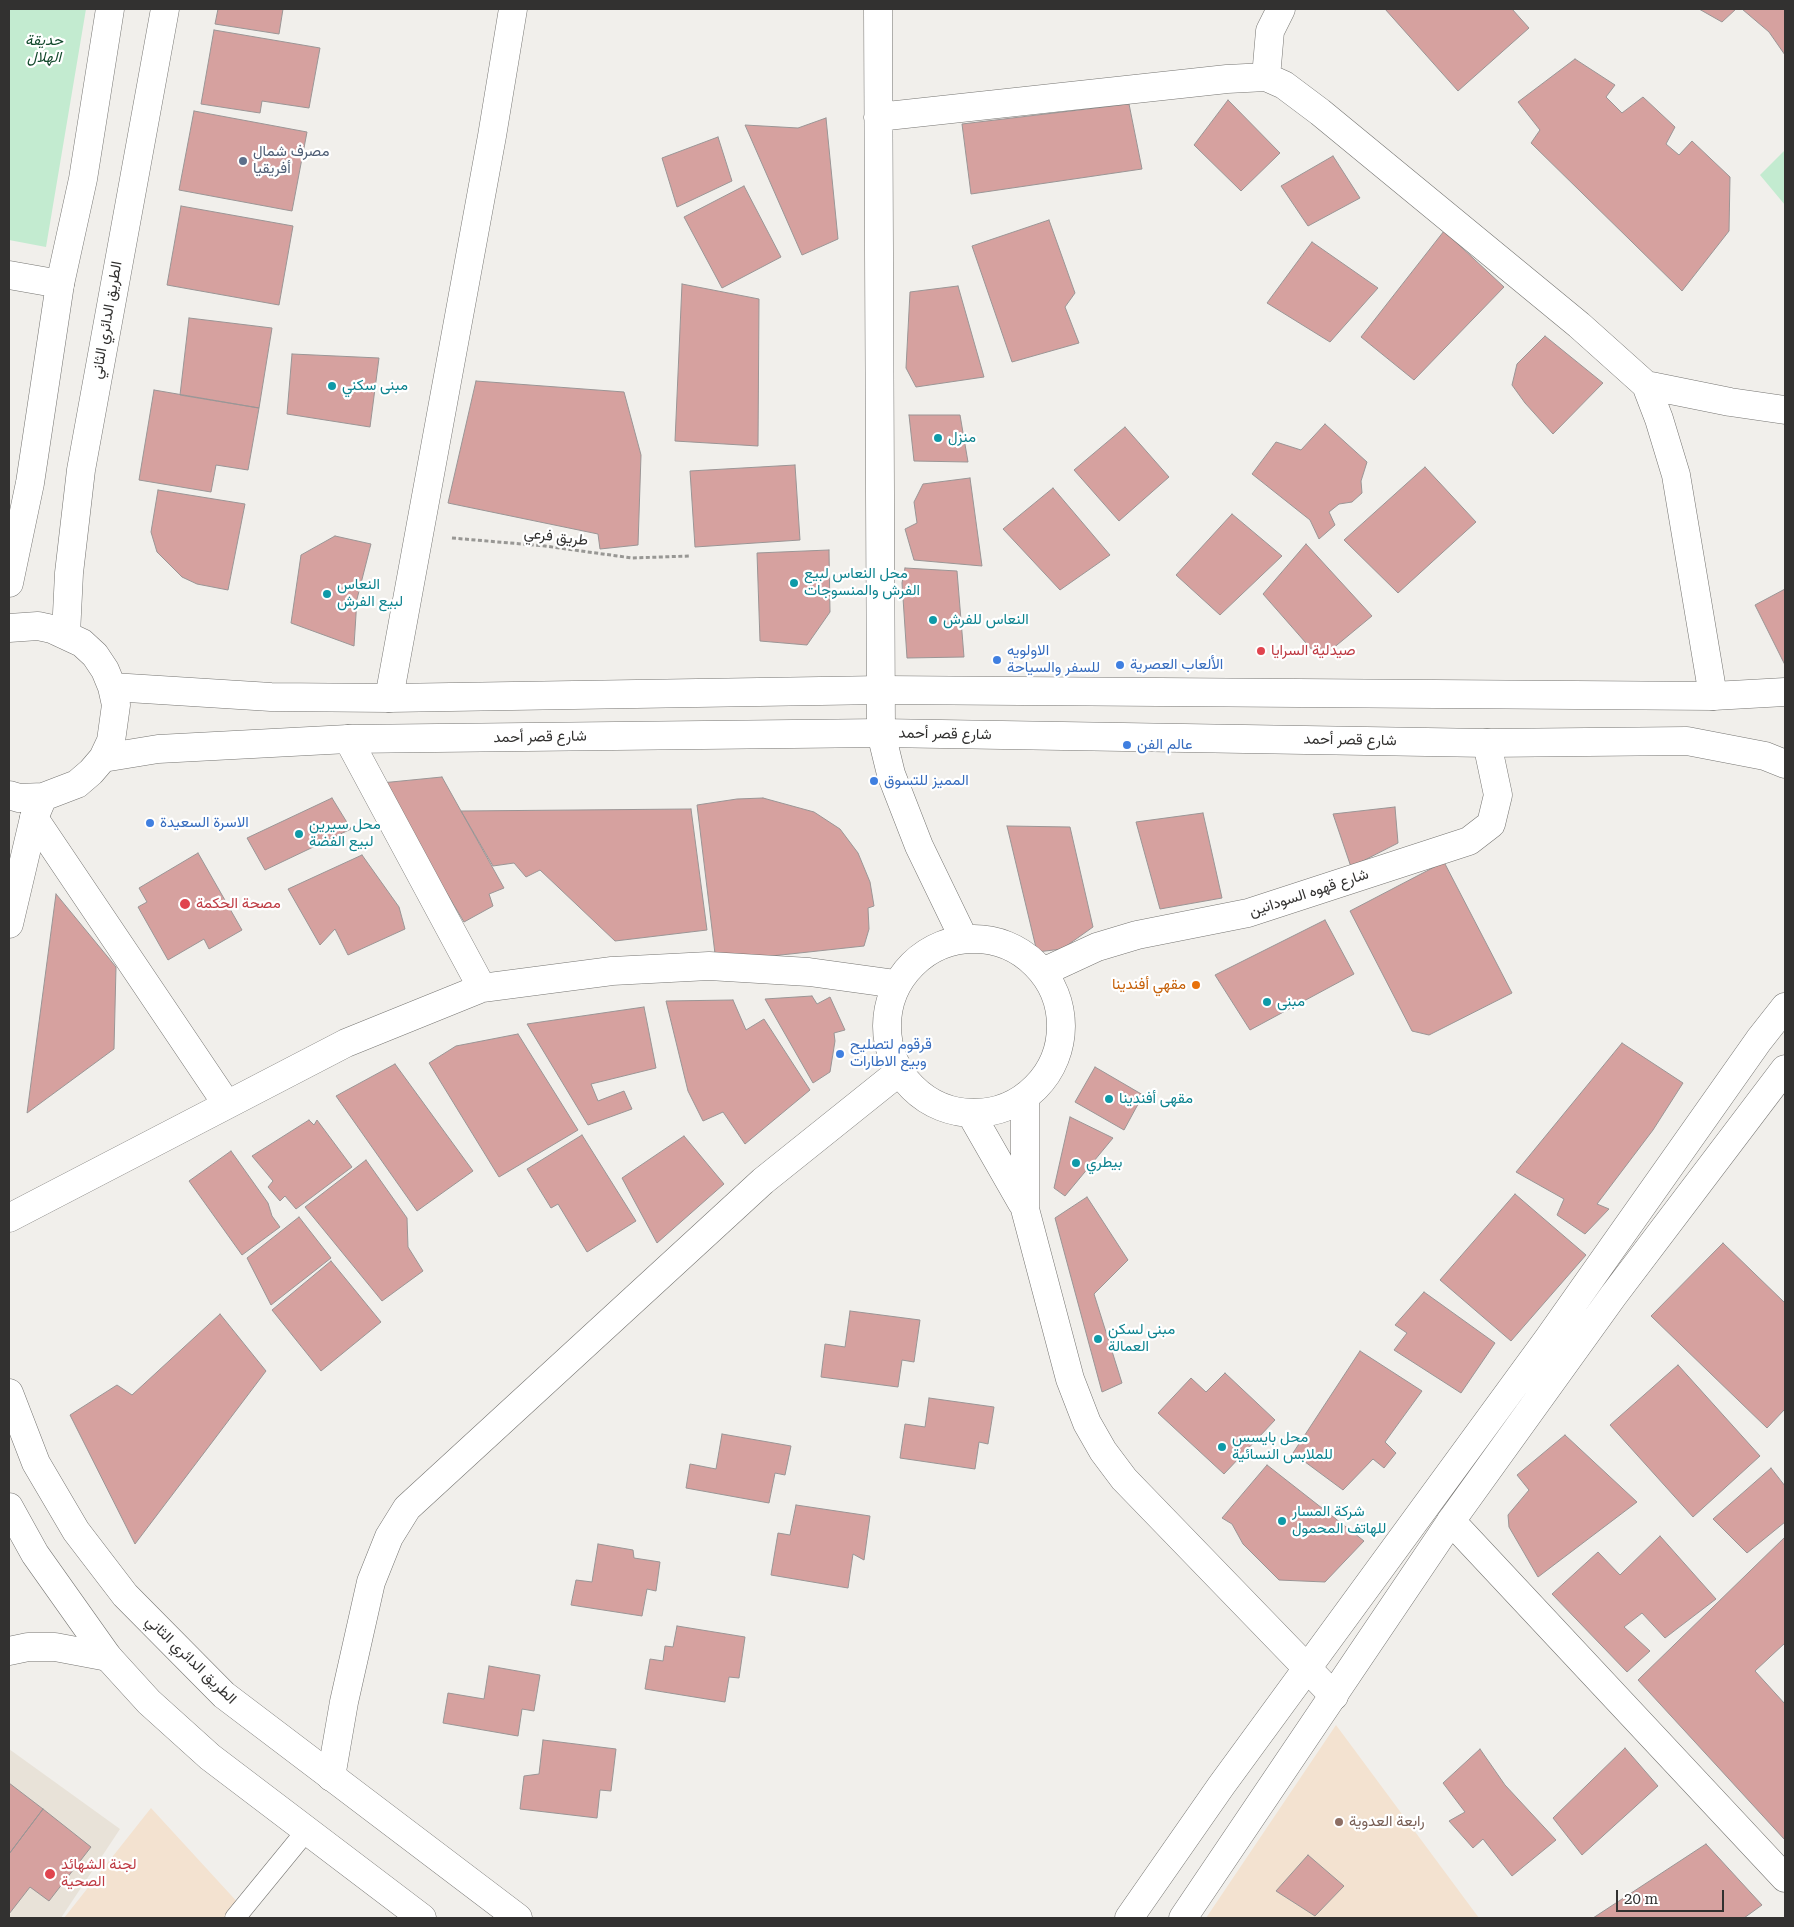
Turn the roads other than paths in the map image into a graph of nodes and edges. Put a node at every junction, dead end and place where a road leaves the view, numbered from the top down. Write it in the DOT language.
graph roads {
  1 [pos="110,9"];
  2 [pos="165,9"];
  3 [pos="513,9"];
  4 [pos="878,9"];
  5 [pos="1281,9"];
  6 [pos="1266,78"];
  7 [pos="878,117"];
  8 [pos="9,275"];
  9 [pos="60,284"];
  10 [pos="1646,385"];
  11 [pos="1785,410"];
  12 [pos="9,583"];
  13 [pos="9,628"];
  14 [pos="66,634"];
  15 [pos="112,687"];
  16 [pos="882,690"];
  17 [pos="1785,692"];
  18 [pos="1713,696"];
  19 [pos="389,698"];
  20 [pos="881,733"];
  21 [pos="348,740"];
  22 [pos="1487,743"];
  23 [pos="103,758"];
  24 [pos="1785,764"];
  25 [pos="9,795"];
  26 [pos="39,807"];
  27 [pos="9,924"];
  28 [pos="964,939"];
  29 [pos="1043,972"];
  30 [pos="896,984"];
  31 [pos="482,988"];
  32 [pos="1785,1007"];
  33 [pos="1785,1069"];
  34 [pos="898,1072"];
  35 [pos="1025,1098"];
  36 [pos="226,1103"];
  37 [pos="971,1114"];
  38 [pos="1025,1209"];
  39 [pos="9,1218"];
  40 [pos="9,1394"];
  41 [pos="9,1506"];
  42 [pos="1451,1521"];
  43 [pos="9,1651"];
  44 [pos="108,1657"];
  45 [pos="1308,1668"];
  46 [pos="1334,1696"];
  47 [pos="332,1777"];
  48 [pos="307,1830"];
  49 [pos="1785,1878"];
  50 [pos="236,1918"];
  51 [pos="422,1918"];
  52 [pos="518,1918"];
  53 [pos="1129,1918"];
  54 [pos="1184,1918"];
  1 -- 9 [label="main road"];
  2 -- 14 [label="main road, الطريق الدائري الثاني"];
  3 -- 19 [label="main road"];
  4 -- 7 [label="main road"];
  5 -- 6 [label="main road"];
  6 -- 7 [label="main road"];
  6 -- 10 [label="main road"];
  7 -- 16 [label="main road"];
  8 -- 9 [label="main road"];
  9 -- 12 [label="main road"];
  10 -- 11 [label="main road"];
  10 -- 18 [label="main road"];
  13 -- 14 [label="main road"];
  14 -- 15 [label="main road"];
  15 -- 19 [label="main road"];
  15 -- 23 [label="main road"];
  16 -- 18 [label="main road"];
  16 -- 19 [label="main road"];
  16 -- 20 [label="main road"];
  17 -- 18 [label="main road"];
  20 -- 21 [label="main road, شارع قصر أحمد"];
  20 -- 22 [label="main road, شارع قصر أحمد"];
  20 -- 28 [label="main road"];
  21 -- 23 [label="main road, شارع قصر أحمد"];
  21 -- 31 [label="main road"];
  22 -- 24 [label="main road, شارع قصر أحمد"];
  22 -- 29 [label="main road, شارع قهوه السودانين"];
  23 -- 26 [label="main road"];
  25 -- 26 [label="main road"];
  26 -- 27 [label="main road"];
  26 -- 36 [label="main road"];
  28 -- 29 [label="main road"];
  28 -- 30 [label="main road"];
  29 -- 35 [label="main road"];
  30 -- 31 [label="main road"];
  30 -- 34 [label="main road"];
  31 -- 36 [label="main road"];
  32 -- 45 [label="main road"];
  33 -- 42 [label="main road"];
  34 -- 37 [label="main road"];
  34 -- 47 [label="main road"];
  35 -- 37 [label="main road"];
  35 -- 38 [label="main road"];
  36 -- 39 [label="main road"];
  37 -- 38 [label="main road"];
  38 -- 45 [label="main road"];
  40 -- 47 [label="main road, الطريق الدائري الثاني"];
  41 -- 44 [label="main road"];
  42 -- 46 [label="main road"];
  42 -- 49 [label="main road"];
  43 -- 44 [label="main road"];
  44 -- 48 [label="main road"];
  45 -- 46 [label="main road"];
  45 -- 53 [label="main road"];
  46 -- 54 [label="main road"];
  47 -- 52 [label="main road, الطريق الدائري الثاني"];
  48 -- 50 [label="lane"];
  48 -- 51 [label="main road"];
}
